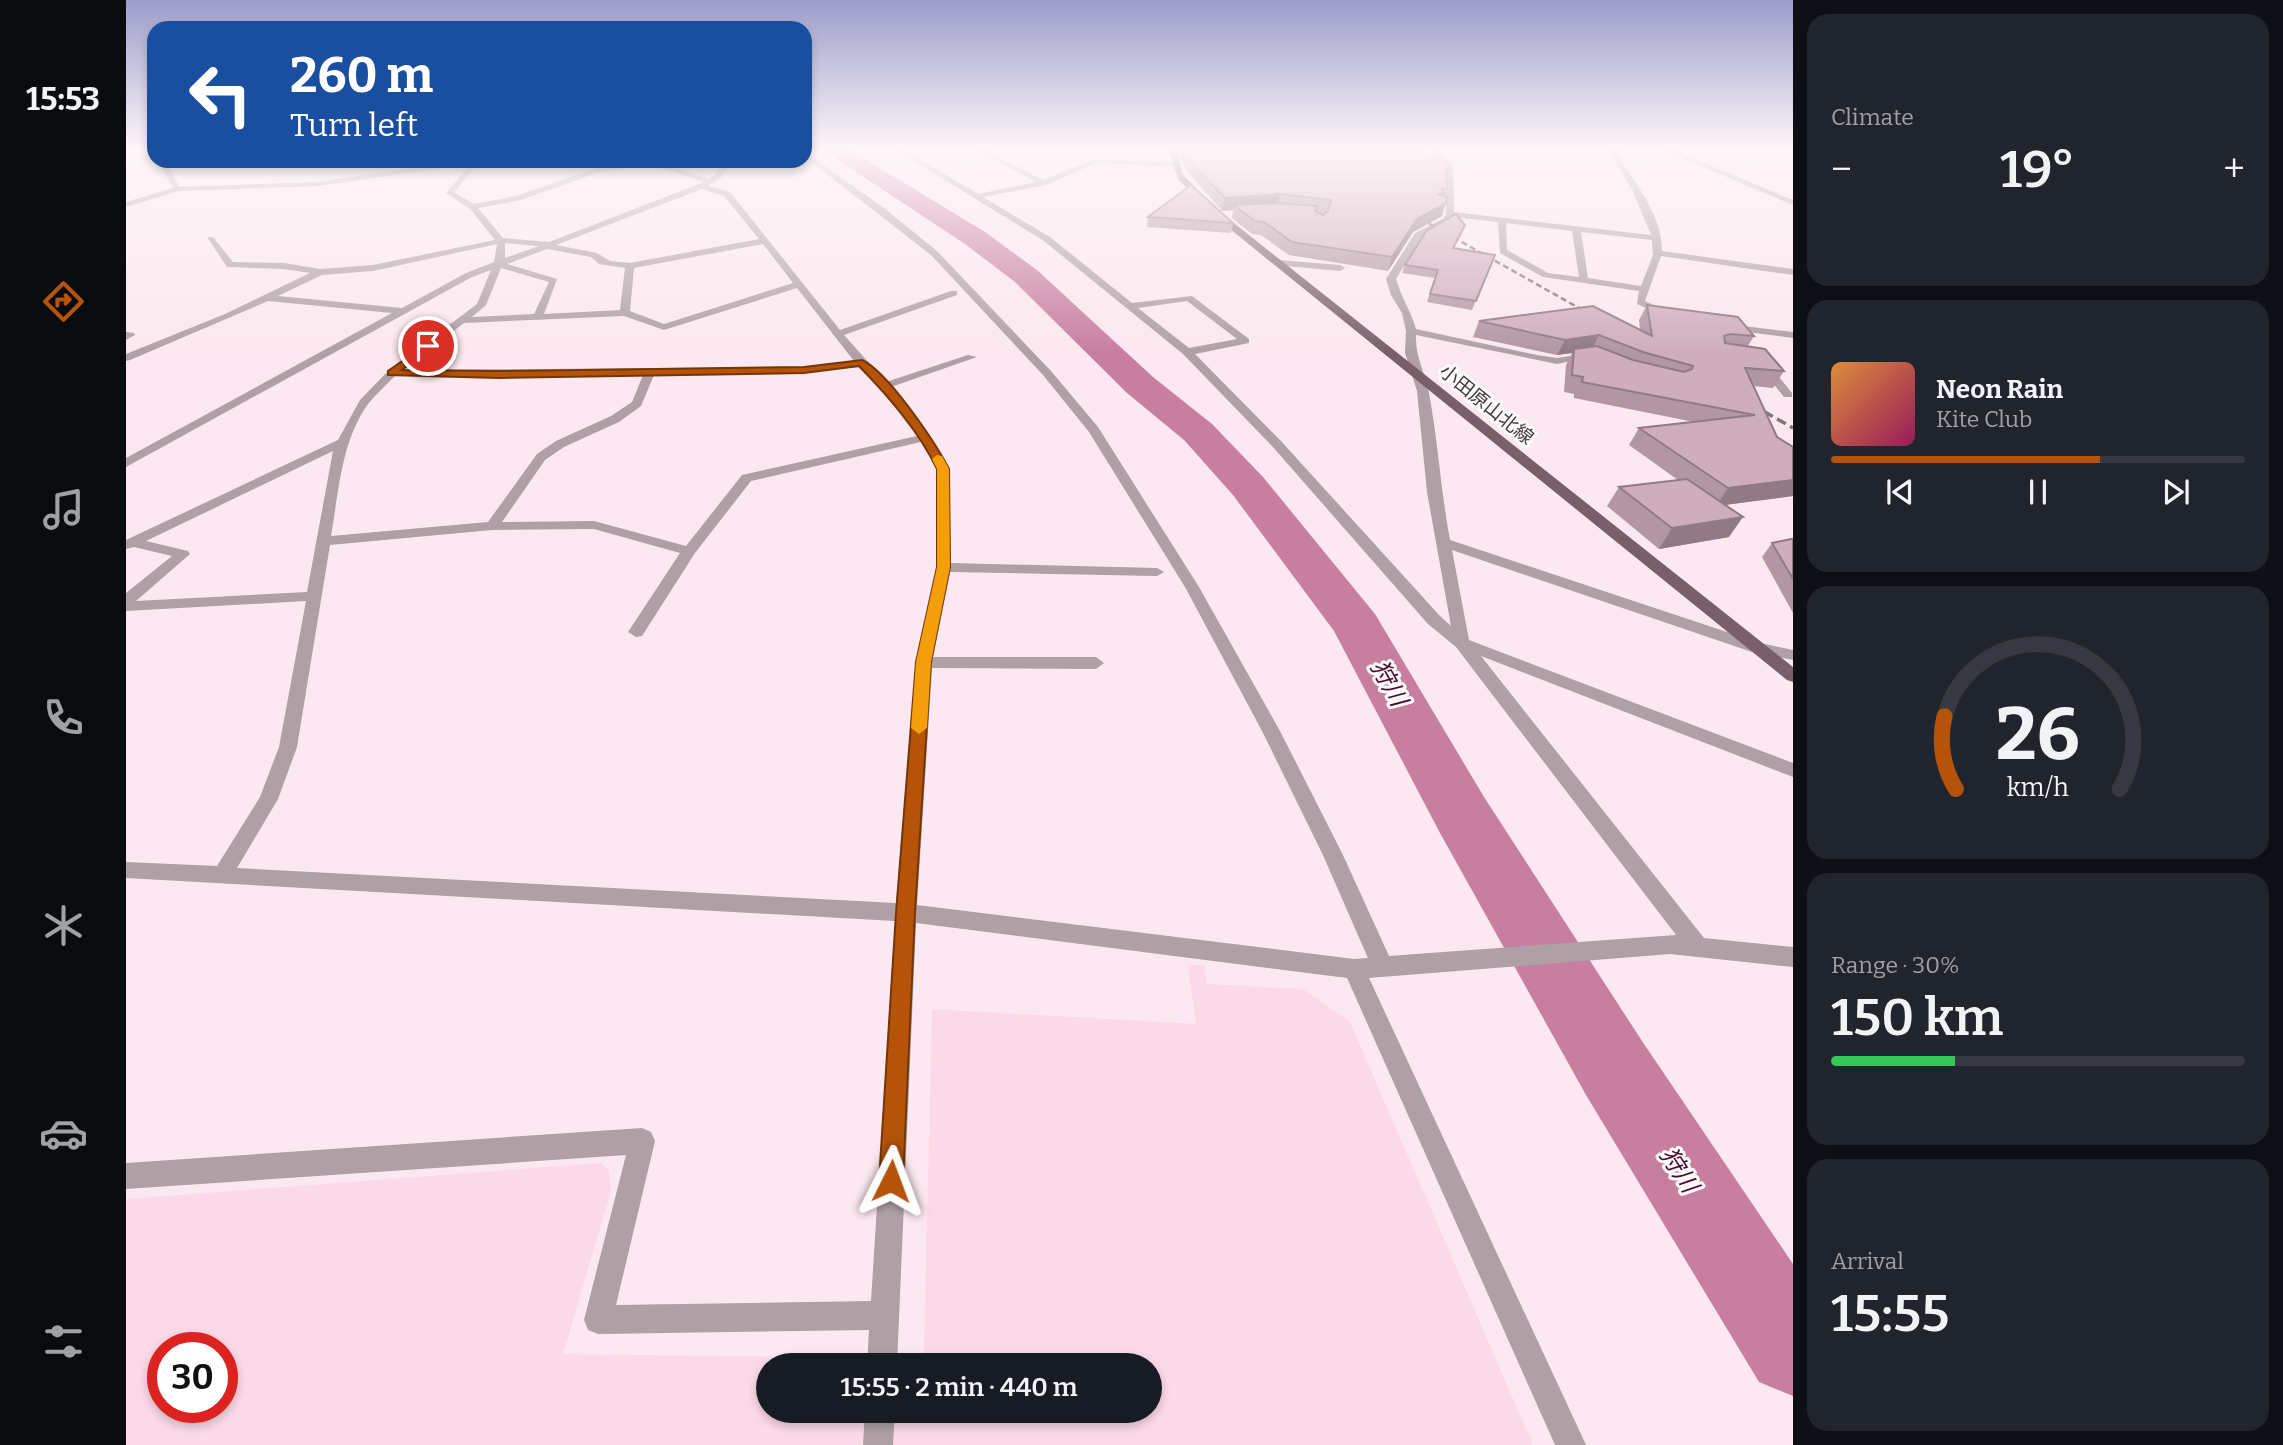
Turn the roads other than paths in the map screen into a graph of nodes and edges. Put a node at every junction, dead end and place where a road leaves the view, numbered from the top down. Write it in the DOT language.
graph roads {
  1 [pos="481,217"];
  2 [pos="621,217"];
  3 [pos="746,217"];
  4 [pos="890,217"];
  5 [pos="1012,217"];
  6 [pos="1221,217"];
  7 [pos="1448,217"];
  8 [pos="1480,217"];
  9 [pos="1649,217"];
  10 [pos="1502,220"];
  11 [pos="1576,228"];
  12 [pos="1658,238"];
  13 [pos="210,239"];
  14 [pos="500,241"];
  15 [pos="765,241"];
  16 [pos="548,245"];
  17 [pos="1658,253"];
  18 [pos="1279,263"];
  19 [pos="498,264"];
  20 [pos="630,266"];
  21 [pos="1340,268"];
  22 [pos="320,272"];
  23 [pos="1793,272"];
  24 [pos="1584,280"];
  25 [pos="799,284"];
  26 [pos="1644,289"];
  27 [pos="954,293"];
  28 [pos="269,298"];
  29 [pos="1132,306"];
  30 [pos="403,311"];
  31 [pos="625,313"];
  32 [pos="537,318"];
  33 [pos="463,320"];
  34 [pos="1678,320"];
  35 [pos="1719,326"];
  36 [pos="1733,327"];
  37 [pos="1411,331"];
  38 [pos="838,334"];
  39 [pos="1793,335"];
  40 [pos="1742,338"];
  41 [pos="126,349"];
  42 [pos="143,350"];
  43 [pos="1186,352"];
  44 [pos="1748,353"];
  45 [pos="972,357"];
  46 [pos="126,358"];
  47 [pos="1600,360"];
  48 [pos="862,363"];
  49 [pos="650,372"];
  50 [pos="1417,372"];
  51 [pos="392,373"];
  52 [pos="884,386"];
  53 [pos="1788,395"];
  54 [pos="925,438"];
  55 [pos="343,442"];
  56 [pos="126,463"];
  57 [pos="492,526"];
  58 [pos="324,541"];
  59 [pos="1444,543"];
  60 [pos="130,544"];
  61 [pos="689,551"];
  62 [pos="944,567"];
  63 [pos="1157,572"];
  64 [pos="314,596"];
  65 [pos="126,603"];
  66 [pos="636,632"];
  67 [pos="1462,643"];
  68 [pos="1758,648"];
  69 [pos="1793,655"];
  70 [pos="924,662"];
  71 [pos="1096,663"];
  72 [pos="1793,676"];
  73 [pos="1793,770"];
  74 [pos="126,870"];
  75 [pos="221,877"];
  76 [pos="906,913"];
  77 [pos="1698,947"];
  78 [pos="1791,958"];
  79 [pos="1383,967"];
  80 [pos="1354,968"];
  81 [pos="126,1176"];
  82 [pos="884,1315"];
  83 [pos="882,1353"];
  84 [pos="879,1423"];
  85 [pos="878,1445"];
  86 [pos="1571,1445"];
  1 -- 14 [label="street"];
  2 -- 16 [label="street"];
  3 -- 15 [label="street"];
  4 -- 79 [label="street"];
  5 -- 29 [label="street"];
  6 -- 18 [label="main road, 小田原山北線"];
  7 -- 37 [label="street"];
  8 -- 10 [label="street"];
  9 -- 12 [label="street"];
  10 -- 11 [label="street"];
  10 -- 24 [label="street"];
  11 -- 12 [label="street"];
  11 -- 24 [label="street"];
  12 -- 17 [label="street"];
  13 -- 22 [label="street"];
  14 -- 16 [label="street"];
  14 -- 19 [label="street"];
  14 -- 22 [label="street"];
  15 -- 20 [label="street"];
  15 -- 25 [label="street"];
  16 -- 19 [label="street"];
  16 -- 20 [label="street"];
  17 -- 23 [label="street"];
  17 -- 26 [label="street"];
  18 -- 21 [label="street"];
  18 -- 50 [label="main road, 小田原山北線"];
  19 -- 30 [label="street"];
  19 -- 32 [label="street"];
  19 -- 33 [label="street"];
  20 -- 31 [label="street"];
  22 -- 28 [label="street"];
  24 -- 26 [label="street"];
  25 -- 31 [label="street"];
  25 -- 38 [label="street"];
  26 -- 34 [label="street"];
  27 -- 38 [label="street"];
  28 -- 30 [label="street"];
  28 -- 42 [label="street"];
  29 -- 43 [label="street"];
  29 -- 43 [label="street"];
  30 -- 56 [label="street"];
  31 -- 32 [label="street"];
  32 -- 33 [label="street"];
  33 -- 51 [label="street"];
  35 -- 36 [label="street"];
  36 -- 39 [label="street"];
  36 -- 40 [label="street"];
  37 -- 47 [label="street"];
  37 -- 50 [label="street"];
  38 -- 48 [label="street"];
  41 -- 42 [label="street"];
  42 -- 46 [label="street"];
  43 -- 67 [label="street"];
  44 -- 53 [label="street"];
  45 -- 52 [label="street"];
  48 -- 49 [label="street"];
  48 -- 52 [label="street"];
  49 -- 51 [label="street"];
  49 -- 57 [label="street"];
  50 -- 59 [label="street"];
  50 -- 68 [label="main road, 小田原山北線"];
  51 -- 55 [label="street"];
  52 -- 54 [label="street"];
  54 -- 61 [label="street"];
  54 -- 62 [label="street"];
  55 -- 58 [label="street"];
  55 -- 60 [label="street"];
  57 -- 58 [label="street"];
  57 -- 61 [label="street"];
  58 -- 64 [label="street"];
  59 -- 67 [label="street"];
  59 -- 68 [label="street"];
  60 -- 65 [label="street"];
  61 -- 66 [label="street"];
  62 -- 63 [label="street"];
  62 -- 70 [label="street"];
  64 -- 65 [label="street"];
  64 -- 75 [label="street"];
  67 -- 73 [label="street"];
  67 -- 77 [label="street"];
  68 -- 69 [label="street"];
  68 -- 72 [label="main road, 小田原山北線"];
  70 -- 71 [label="street"];
  70 -- 76 [label="street"];
  74 -- 75 [label="street"];
  75 -- 76 [label="street"];
  76 -- 80 [label="street"];
  76 -- 82 [label="street"];
  77 -- 78 [label="street"];
  77 -- 79 [label="street"];
  79 -- 80 [label="street"];
  80 -- 86 [label="street"];
  81 -- 82 [label="street"];
  82 -- 83 [label="street"];
  84 -- 85 [label="street"];
}
